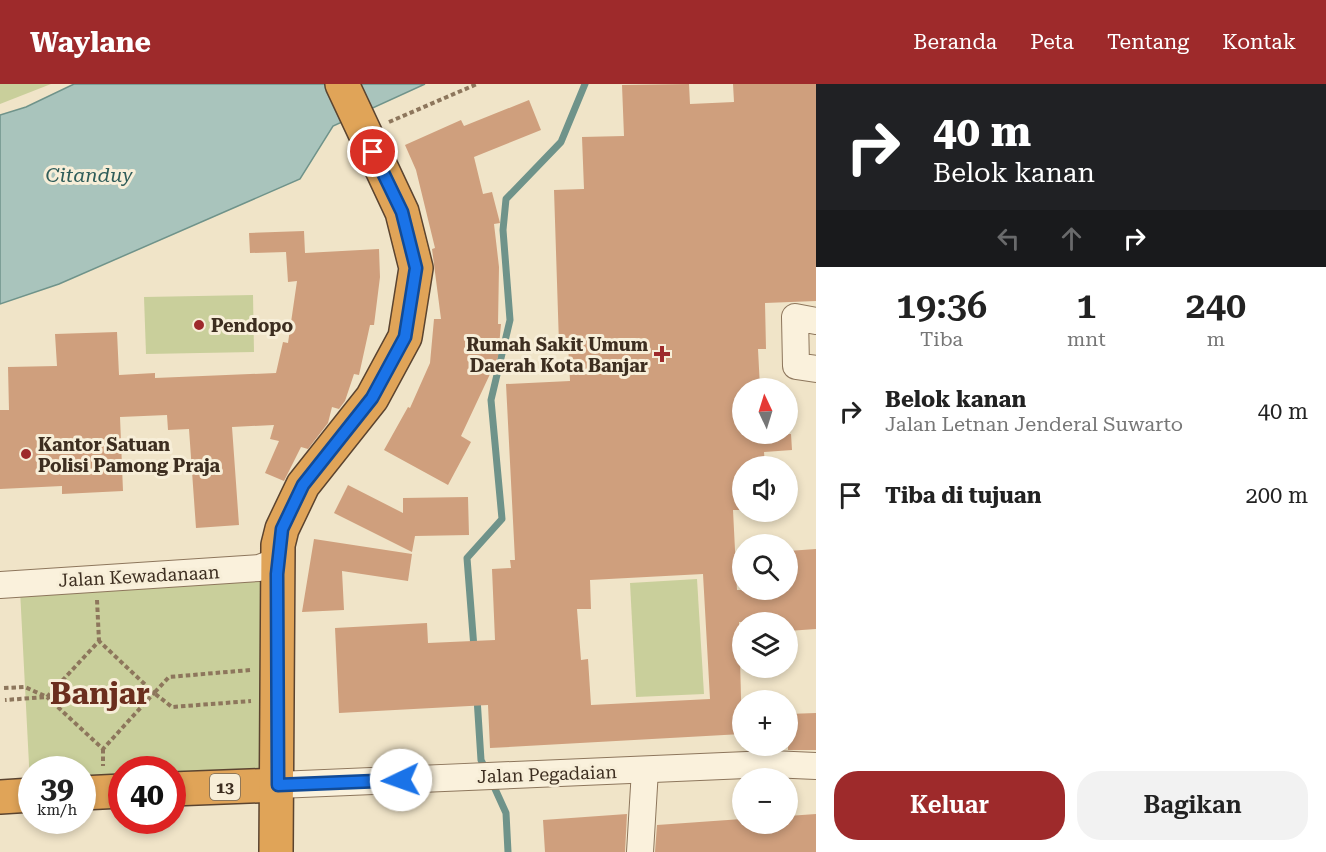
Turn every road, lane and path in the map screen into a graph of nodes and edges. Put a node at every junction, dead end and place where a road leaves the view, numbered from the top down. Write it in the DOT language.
graph roads {
  1 [pos="342,84"];
  2 [pos="477,84"];
  3 [pos="364,133"];
  4 [pos="816,321"];
  5 [pos="816,369"];
  6 [pos="271,568"];
  7 [pos="96,578"];
  8 [pos="0,585"];
  9 [pos="99,641"];
  10 [pos="278,683"];
  11 [pos="4,688"];
  12 [pos="154,693"];
  13 [pos="47,697"];
  14 [pos="4,699"];
  15 [pos="816,766"];
  16 [pos="645,770"];
  17 [pos="278,785"];
  18 [pos="186,788"];
  19 [pos="18,796"];
  20 [pos="0,797"];
  21 [pos="276,852"];
  22 [pos="640,852"];
  1 -- 3 [label="highway"];
  2 -- 3 [label="path"];
  3 -- 6 [label="highway"];
  4 -- 5 [label="street"];
  6 -- 7 [label="street, Jalan Kewadanaan"];
  6 -- 10 [label="highway"];
  7 -- 8 [label="street, Jalan Kewadanaan"];
  7 -- 9 [label="path"];
  9 -- 12 [label="path"];
  9 -- 13 [label="path"];
  10 -- 12 [label="path"];
  10 -- 12 [label="path"];
  10 -- 17 [label="highway"];
  11 -- 13 [label="path"];
  12 -- 13 [label="path"];
  13 -- 14 [label="path"];
  15 -- 16 [label="street, Jalan Pegadaian"];
  16 -- 17 [label="street, Jalan Pegadaian"];
  16 -- 22 [label="street"];
  17 -- 18 [label="highway, 13"];
  17 -- 21 [label="highway"];
  19 -- 20 [label="highway"];
}
